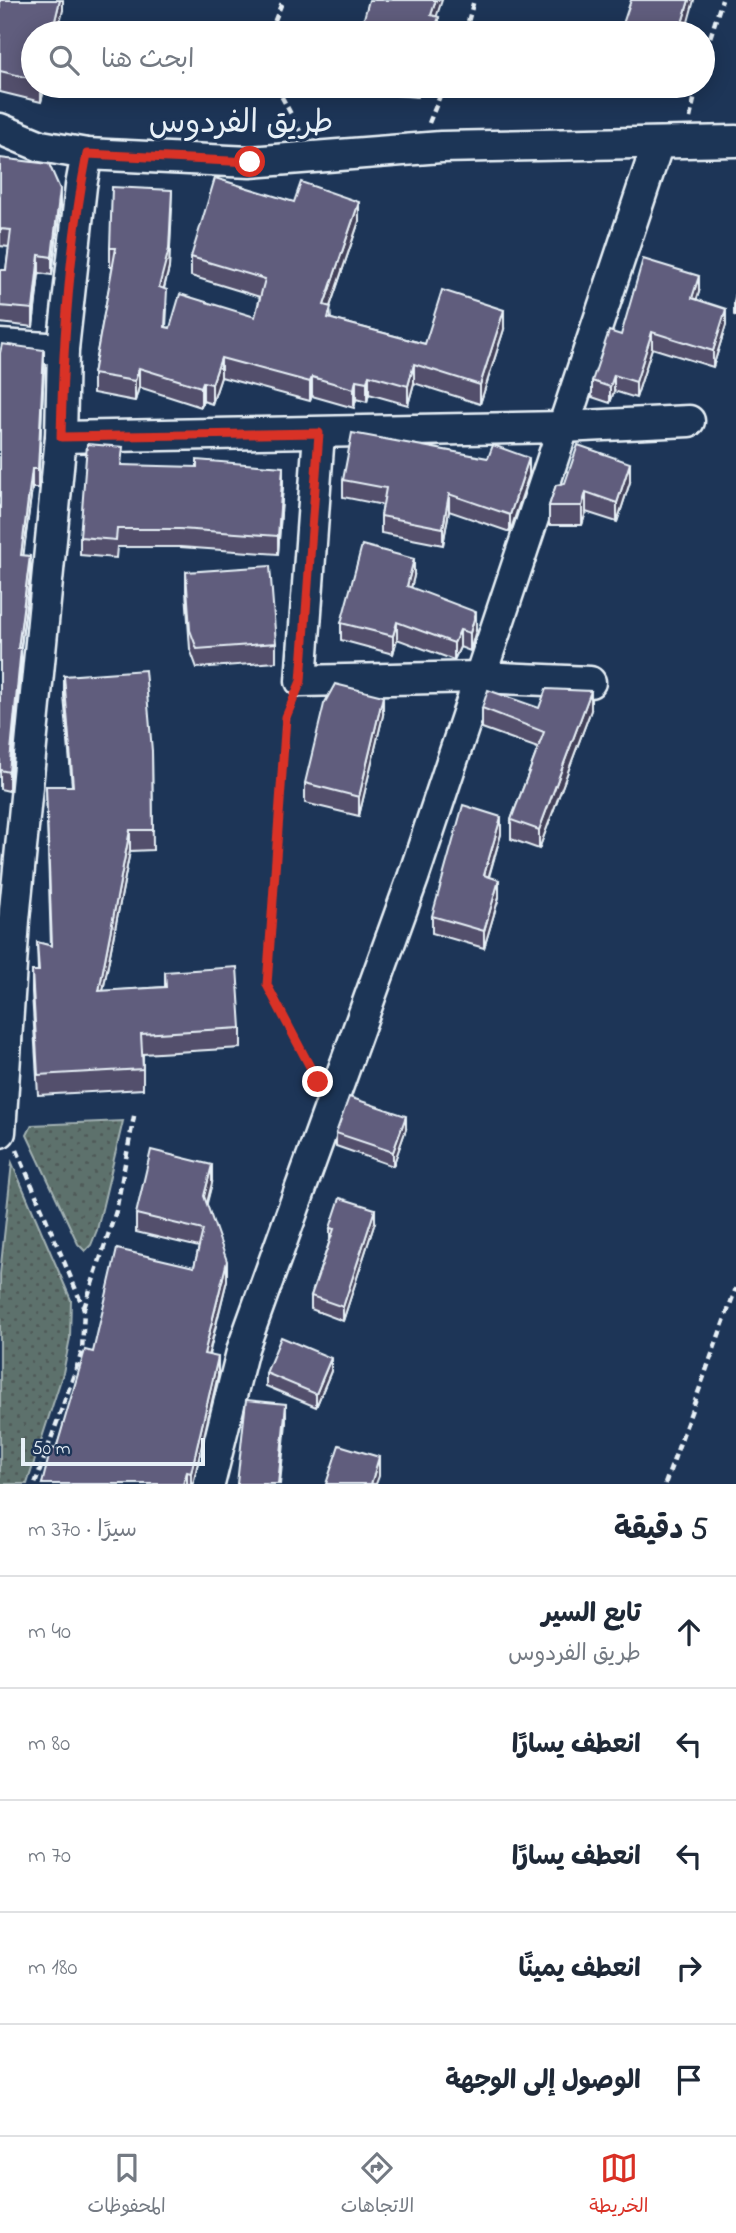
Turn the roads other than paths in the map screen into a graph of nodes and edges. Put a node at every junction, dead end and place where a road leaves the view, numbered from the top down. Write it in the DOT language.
graph roads {
  1 [pos="0,129"];
  2 [pos="736,141"];
  3 [pos="658,143"];
  4 [pos="41,146"];
  5 [pos="0,150"];
  6 [pos="87,154"];
  7 [pos="0,345"];
  8 [pos="63,349"];
  9 [pos="689,421"];
  10 [pos="563,427"];
  11 [pos="319,433"];
  12 [pos="61,437"];
  13 [pos="479,677"];
  14 [pos="590,682"];
  15 [pos="7,919"];
  16 [pos="3,1041"];
  17 [pos="1,1123"];
  18 [pos="209,1484"];
  1 -- 4 [label="street, طريق الفردوس"];
  2 -- 3 [label="street, طريق الفردوس"];
  3 -- 6 [label="street, طريق الفردوس"];
  3 -- 10 [label="street"];
  4 -- 5 [label="street, طريق الفردوس"];
  4 -- 6 [label="street, طريق الفردوس"];
  6 -- 8 [label="street"];
  7 -- 8 [label="street"];
  8 -- 12 [label="street"];
  9 -- 10 [label="street"];
  10 -- 11 [label="street"];
  10 -- 13 [label="street"];
  11 -- 12 [label="street"];
  11 -- 13 [label="street"];
  12 -- 15 [label="street"];
  13 -- 14 [label="street"];
  13 -- 18 [label="street"];
  15 -- 16 [label="street"];
  16 -- 17 [label="street"];
}
